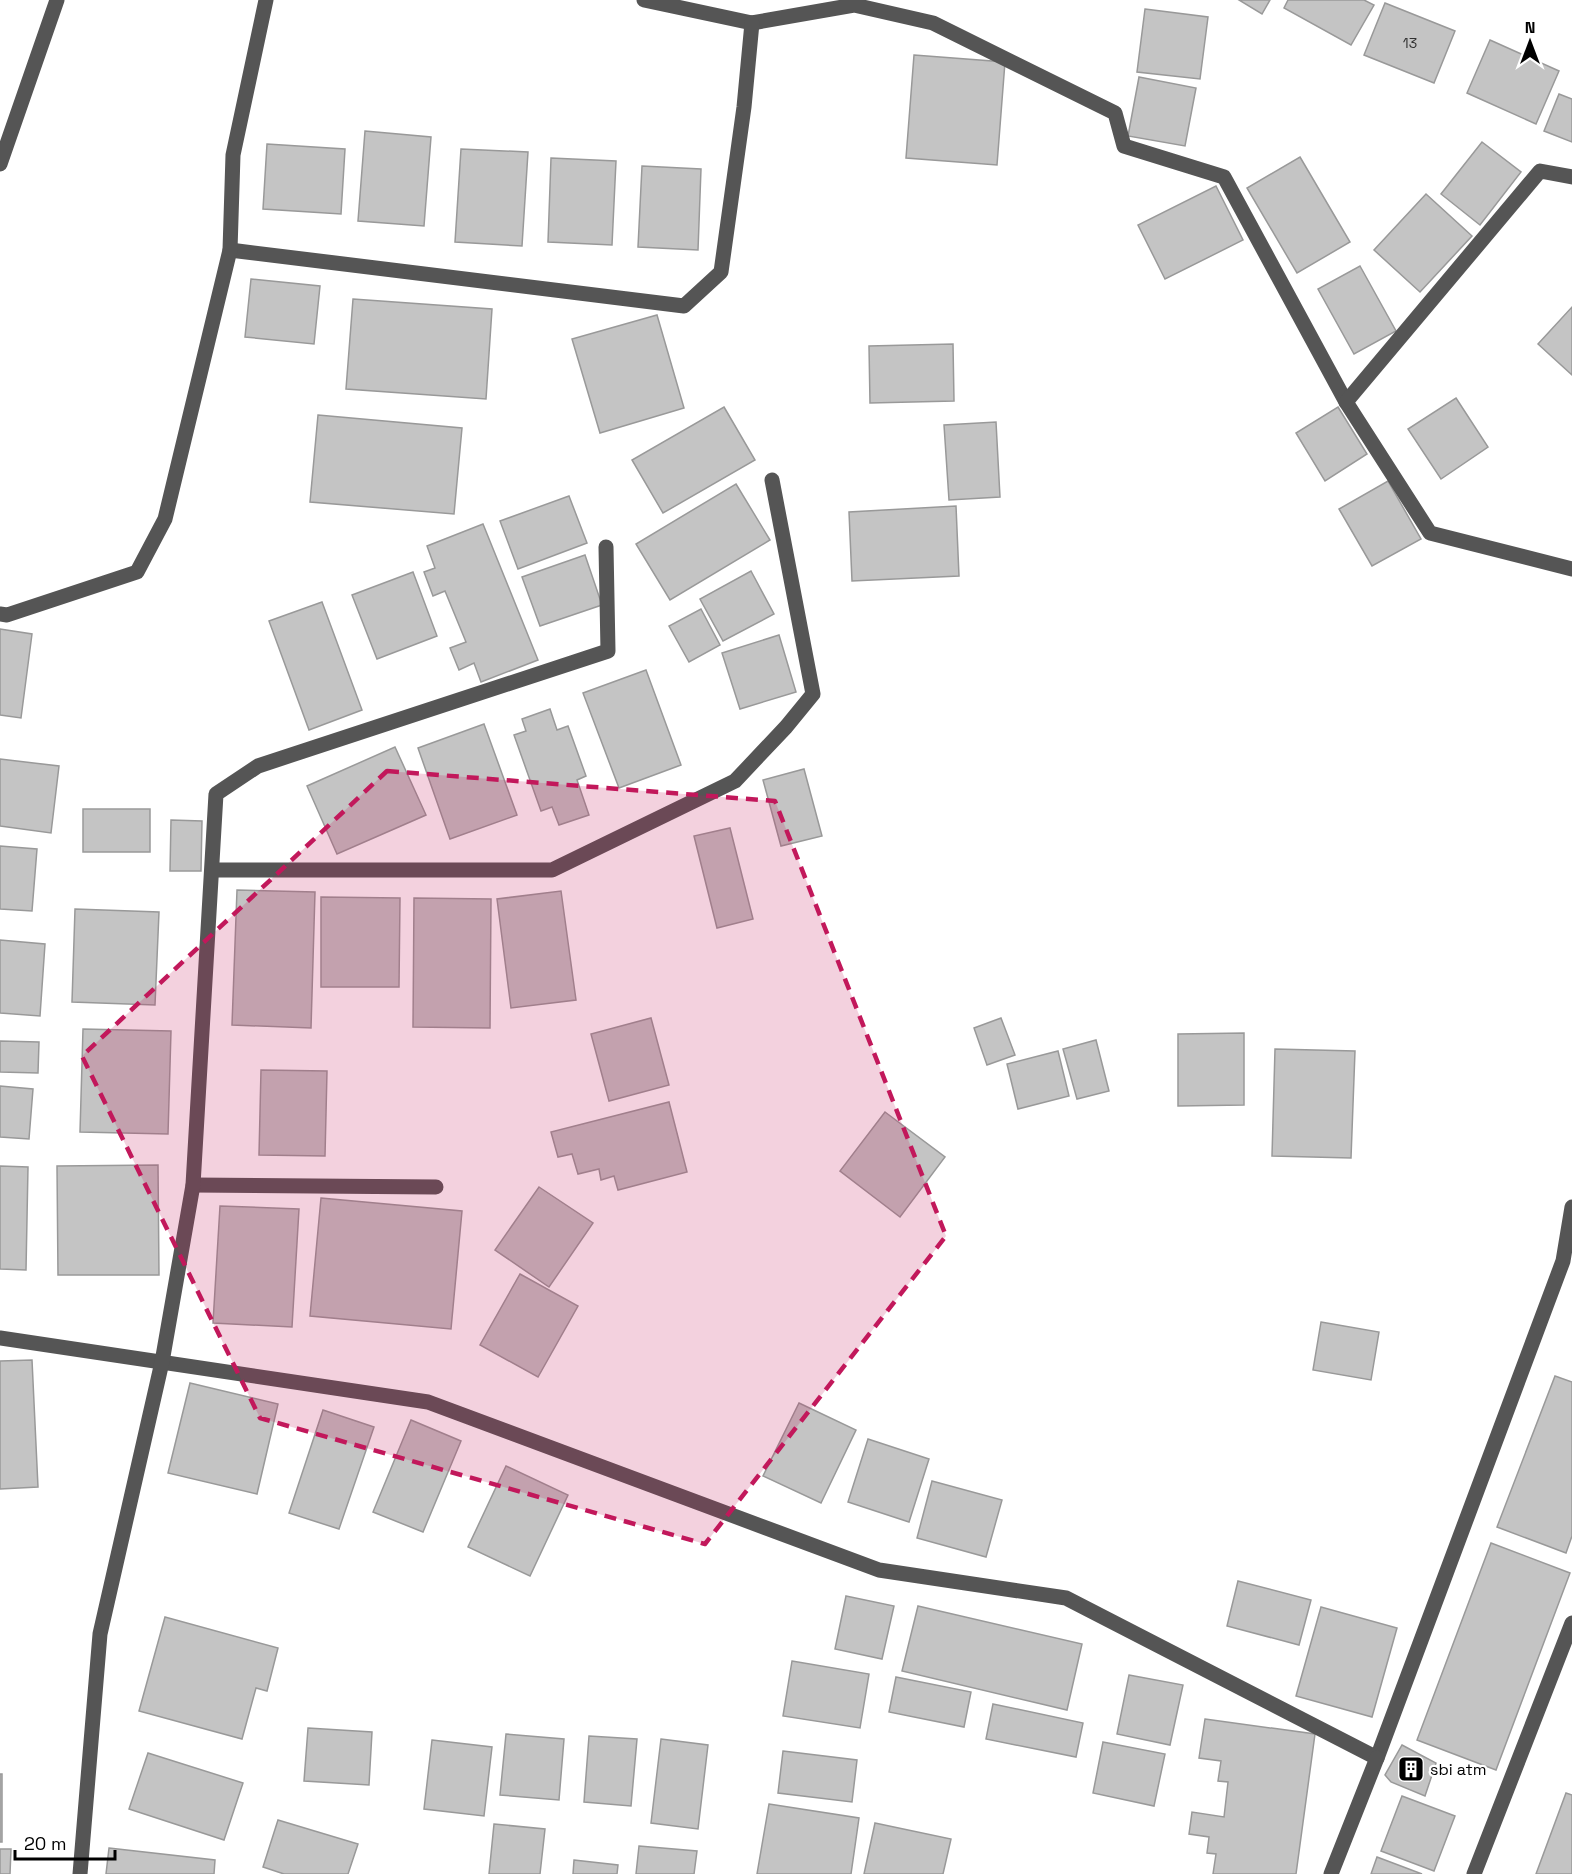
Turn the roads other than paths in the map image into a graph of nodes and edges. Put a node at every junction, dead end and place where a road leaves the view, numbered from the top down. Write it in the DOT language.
graph roads {
  1 [pos="57,0"];
  2 [pos="266,0"];
  3 [pos="644,0"];
  4 [pos="752,22"];
  5 [pos="0,164"];
  6 [pos="1572,177"];
  7 [pos="230,250"];
  8 [pos="1346,402"];
  9 [pos="772,480"];
  10 [pos="606,548"];
  11 [pos="1572,569"];
  12 [pos="0,614"];
  13 [pos="213,870"];
  14 [pos="193,1185"];
  15 [pos="436,1187"];
  16 [pos="1572,1207"];
  17 [pos="0,1338"];
  18 [pos="162,1362"];
  19 [pos="1572,1623"];
  20 [pos="1377,1758"];
  21 [pos="80,1874"];
  22 [pos="1331,1874"];
  23 [pos="1474,1874"];
  1 -- 5 [label="street"];
  2 -- 7 [label="street"];
  3 -- 4 [label="street"];
  4 -- 7 [label="street"];
  4 -- 8 [label="street"];
  6 -- 8 [label="street"];
  7 -- 12 [label="street"];
  8 -- 11 [label="street"];
  9 -- 13 [label="street"];
  10 -- 13 [label="street"];
  13 -- 14 [label="street"];
  14 -- 15 [label="street"];
  14 -- 18 [label="street"];
  16 -- 20 [label="street"];
  17 -- 18 [label="street"];
  18 -- 20 [label="street"];
  18 -- 21 [label="street"];
  19 -- 23 [label="street"];
  20 -- 22 [label="street"];
}
